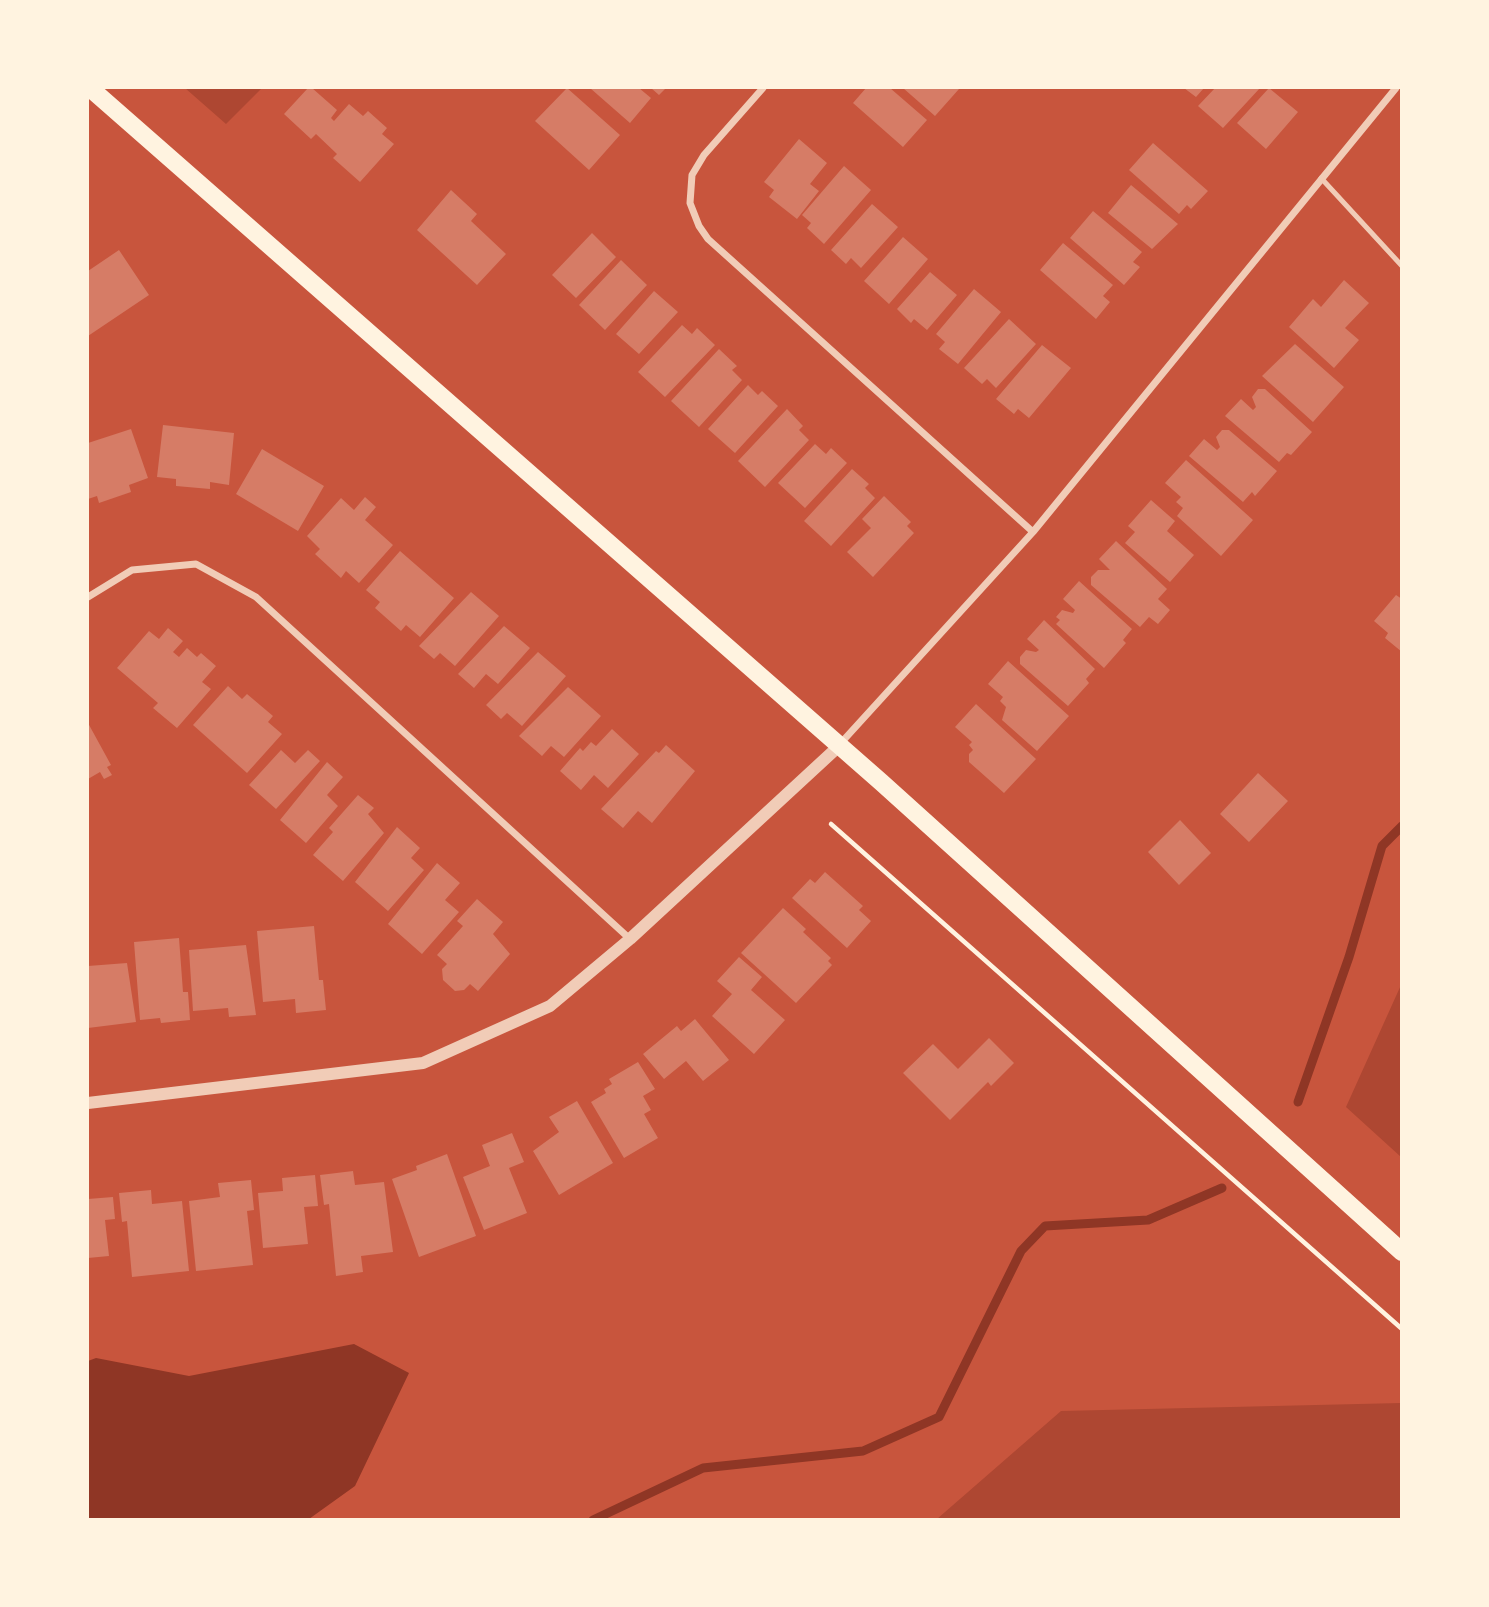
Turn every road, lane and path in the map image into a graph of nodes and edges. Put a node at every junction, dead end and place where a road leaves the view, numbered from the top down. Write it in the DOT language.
graph roads {
  1 [pos="90,88"];
  2 [pos="763,88"];
  3 [pos="1390,89"];
  4 [pos="1321,178"];
  5 [pos="1402,266"];
  6 [pos="1033,531"];
  7 [pos="88,597"];
  8 [pos="839,746"];
  9 [pos="831,824"];
  10 [pos="630,939"];
  11 [pos="88,1103"];
  12 [pos="1402,1252"];
  13 [pos="1402,1329"];
  1 -- 8 [label="main road"];
  2 -- 6 [label="street"];
  3 -- 4 [label="street"];
  4 -- 5 [label="lane"];
  4 -- 6 [label="street"];
  6 -- 8 [label="street"];
  7 -- 10 [label="street"];
  8 -- 10 [label="street"];
  8 -- 12 [label="main road"];
  9 -- 13 [label="path"];
  10 -- 11 [label="street"];
}
